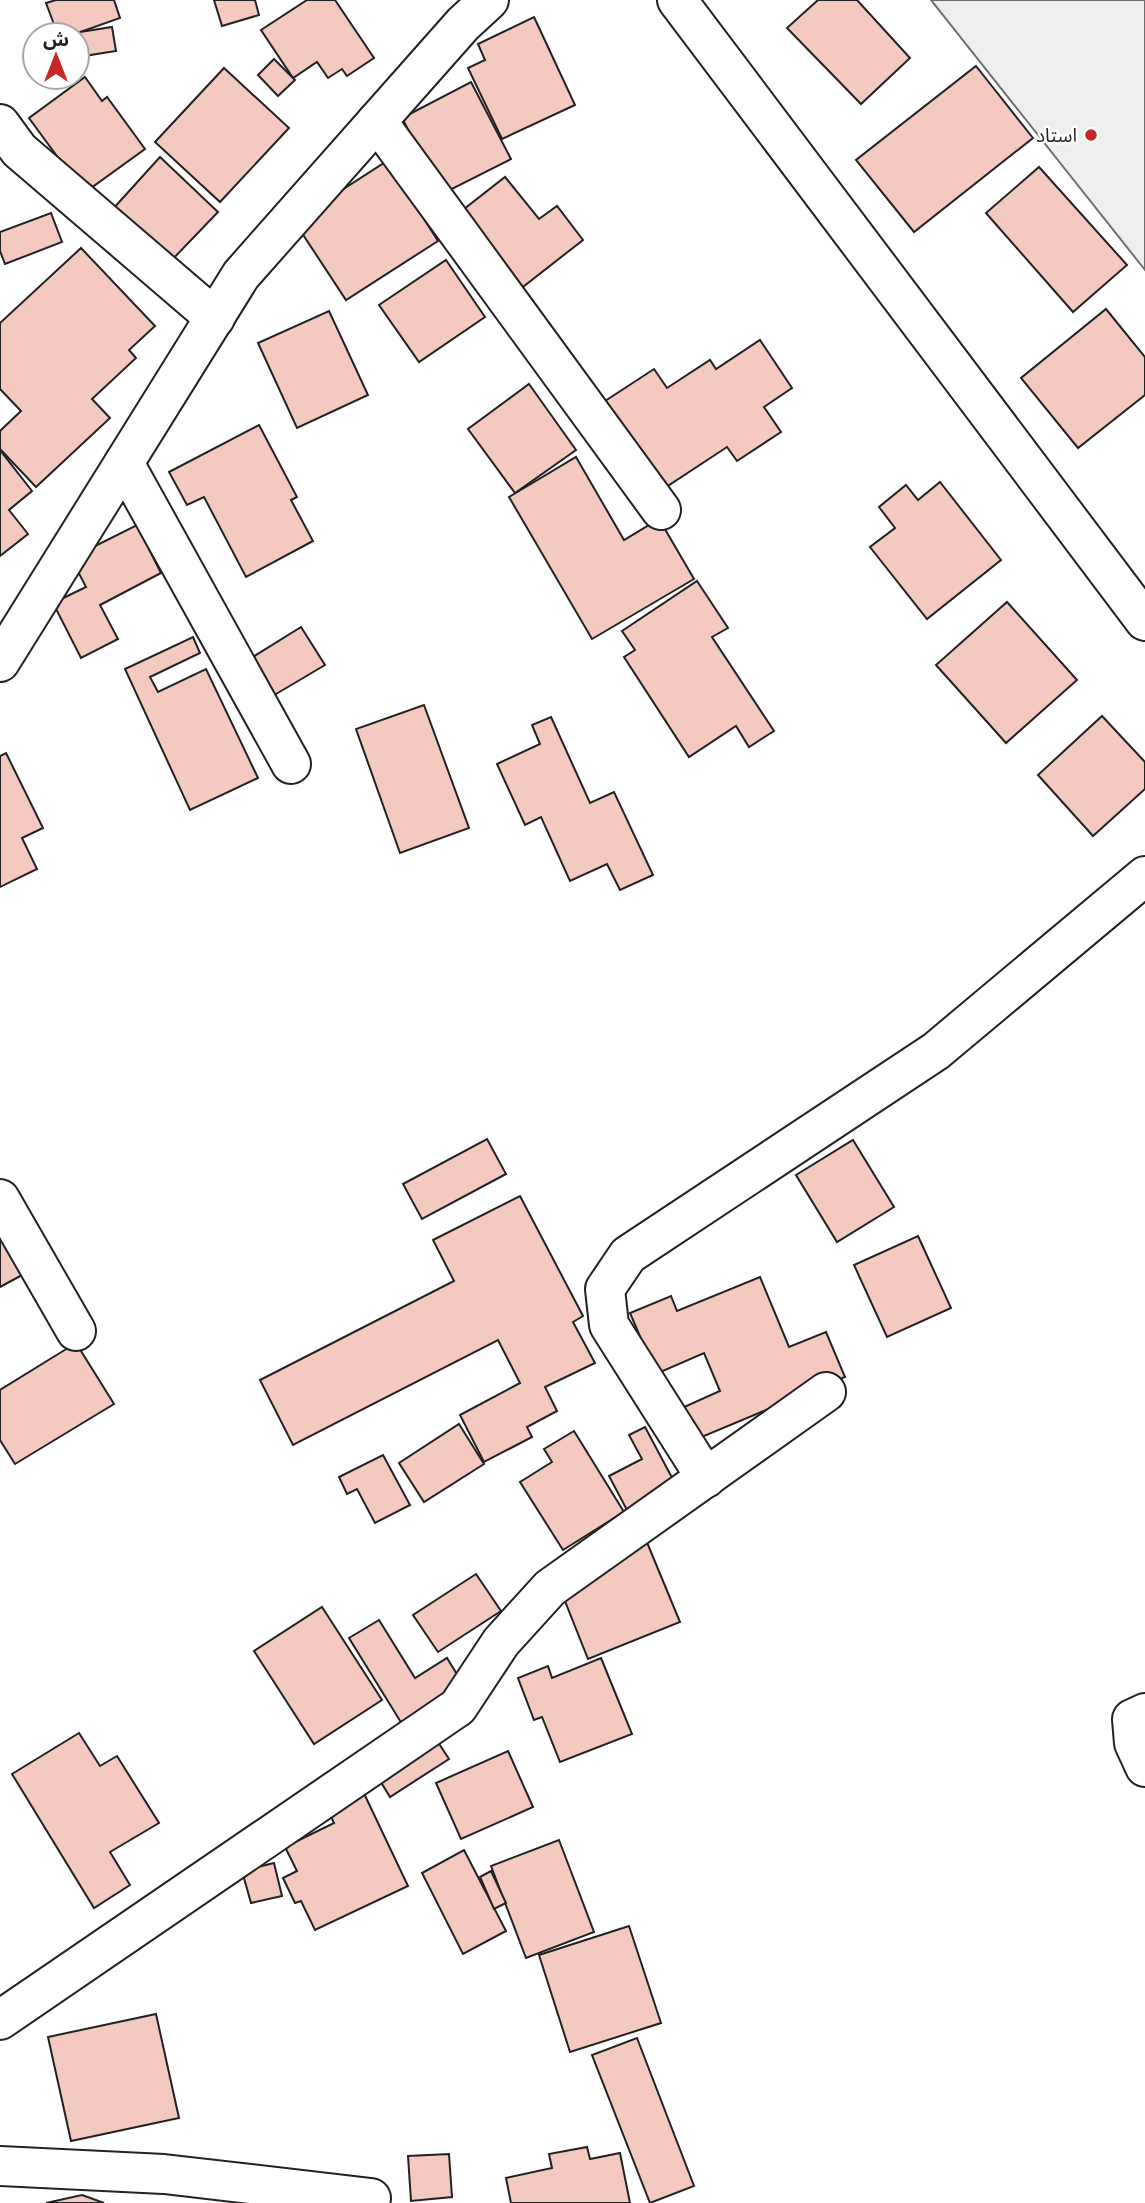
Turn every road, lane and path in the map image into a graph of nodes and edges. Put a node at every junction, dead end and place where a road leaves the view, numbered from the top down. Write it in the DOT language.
graph roads {
  1 [pos="489,0"];
  2 [pos="677,0"];
  3 [pos="377,121"];
  4 [pos="0,124"];
  5 [pos="215,318"];
  6 [pos="124,463"];
  7 [pos="661,510"];
  8 [pos="1145,621"];
  9 [pos="0,662"];
  10 [pos="291,764"];
  11 [pos="1145,876"];
  12 [pos="0,1199"];
  13 [pos="76,1331"];
  14 [pos="826,1392"];
  15 [pos="706,1478"];
  16 [pos="1145,1713"];
  17 [pos="1145,1767"];
  18 [pos="0,2020"];
  19 [pos="0,2166"];
  20 [pos="371,2198"];
  1 -- 3 [label="street"];
  2 -- 8 [label="street"];
  3 -- 5 [label="street"];
  3 -- 7 [label="street"];
  4 -- 5 [label="street"];
  5 -- 6 [label="street"];
  6 -- 9 [label="street"];
  6 -- 10 [label="street"];
  11 -- 15 [label="street"];
  12 -- 13 [label="street"];
  14 -- 15 [label="street"];
  15 -- 18 [label="street"];
  16 -- 17 [label="street"];
  19 -- 20 [label="street"];
}
